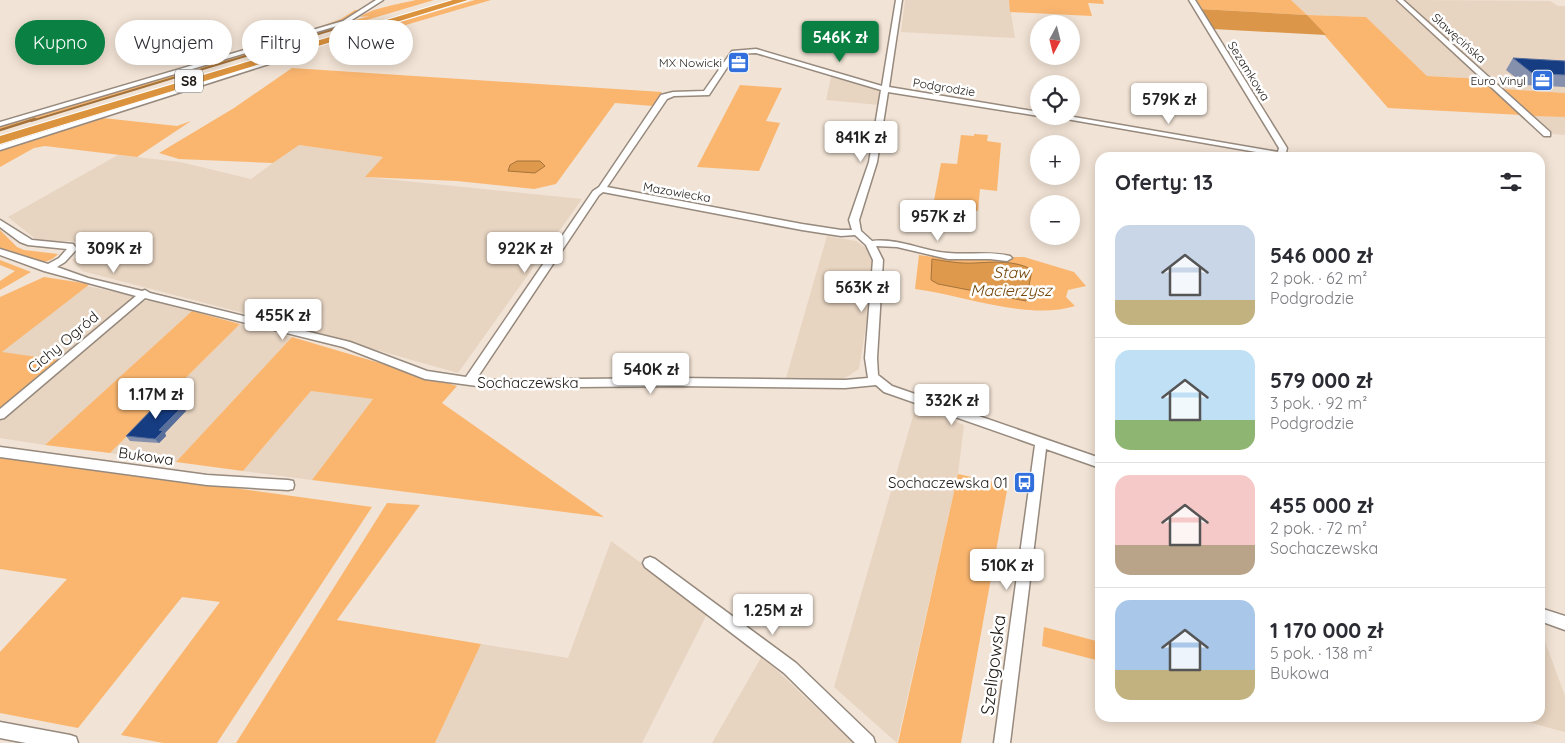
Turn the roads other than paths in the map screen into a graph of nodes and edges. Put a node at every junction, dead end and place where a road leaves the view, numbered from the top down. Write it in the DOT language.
graph roads {
  1 [pos="380,0"];
  2 [pos="444,0"];
  3 [pos="463,0"];
  4 [pos="899,0"];
  5 [pos="1192,0"];
  6 [pos="1400,0"];
  7 [pos="263,65"];
  8 [pos="885,89"];
  9 [pos="1030,113"];
  10 [pos="1080,121"];
  11 [pos="0,124"];
  12 [pos="0,132"];
  13 [pos="1547,134"];
  14 [pos="0,140"];
  15 [pos="0,148"];
  16 [pos="1264,152"];
  17 [pos="1283,152"];
  18 [pos="602,189"];
  19 [pos="0,223"];
  20 [pos="857,232"];
  21 [pos="870,244"];
  22 [pos="0,252"];
  23 [pos="1007,258"];
  24 [pos="47,269"];
  25 [pos="145,293"];
  26 [pos="468,382"];
  27 [pos="877,382"];
  28 [pos="0,415"];
  29 [pos="1041,443"];
  30 [pos="0,452"];
  31 [pos="1095,461"];
  32 [pos="288,485"];
  33 [pos="650,563"];
  34 [pos="1545,616"];
  35 [pos="1565,623"];
  36 [pos="0,730"];
  37 [pos="70,743"];
  38 [pos="867,743"];
  39 [pos="1002,743"];
  1 -- 11 [label="street"];
  2 -- 12 [label="highway, S8"];
  3 -- 14 [label="highway, S8"];
  4 -- 8 [label="street"];
  5 -- 17 [label="street, Sezamkowa"];
  6 -- 13 [label="street, Sławęcińska"];
  7 -- 15 [label="street"];
  8 -- 9 [label="street, Podgrodzie"];
  8 -- 18 [label="street, Podgrodzie"];
  8 -- 20 [label="street"];
  10 -- 16 [label="street, Sezamkowa"];
  18 -- 20 [label="street, Mazowiecka"];
  18 -- 26 [label="street"];
  19 -- 24 [label="street"];
  20 -- 21 [label="street"];
  21 -- 23 [label="street"];
  21 -- 27 [label="street"];
  22 -- 24 [label="street, Sochaczewska"];
  24 -- 25 [label="street, Sochaczewska"];
  25 -- 26 [label="street, Sochaczewska"];
  25 -- 28 [label="street, Cichy Ogród"];
  26 -- 27 [label="street, Sochaczewska"];
  27 -- 29 [label="street, Sochaczewska"];
  29 -- 31 [label="street, Sochaczewska"];
  29 -- 39 [label="street, Szeligowska"];
  30 -- 32 [label="street, Bukowa"];
  33 -- 38 [label="street"];
  34 -- 35 [label="street"];
  36 -- 37 [label="street"];
}
